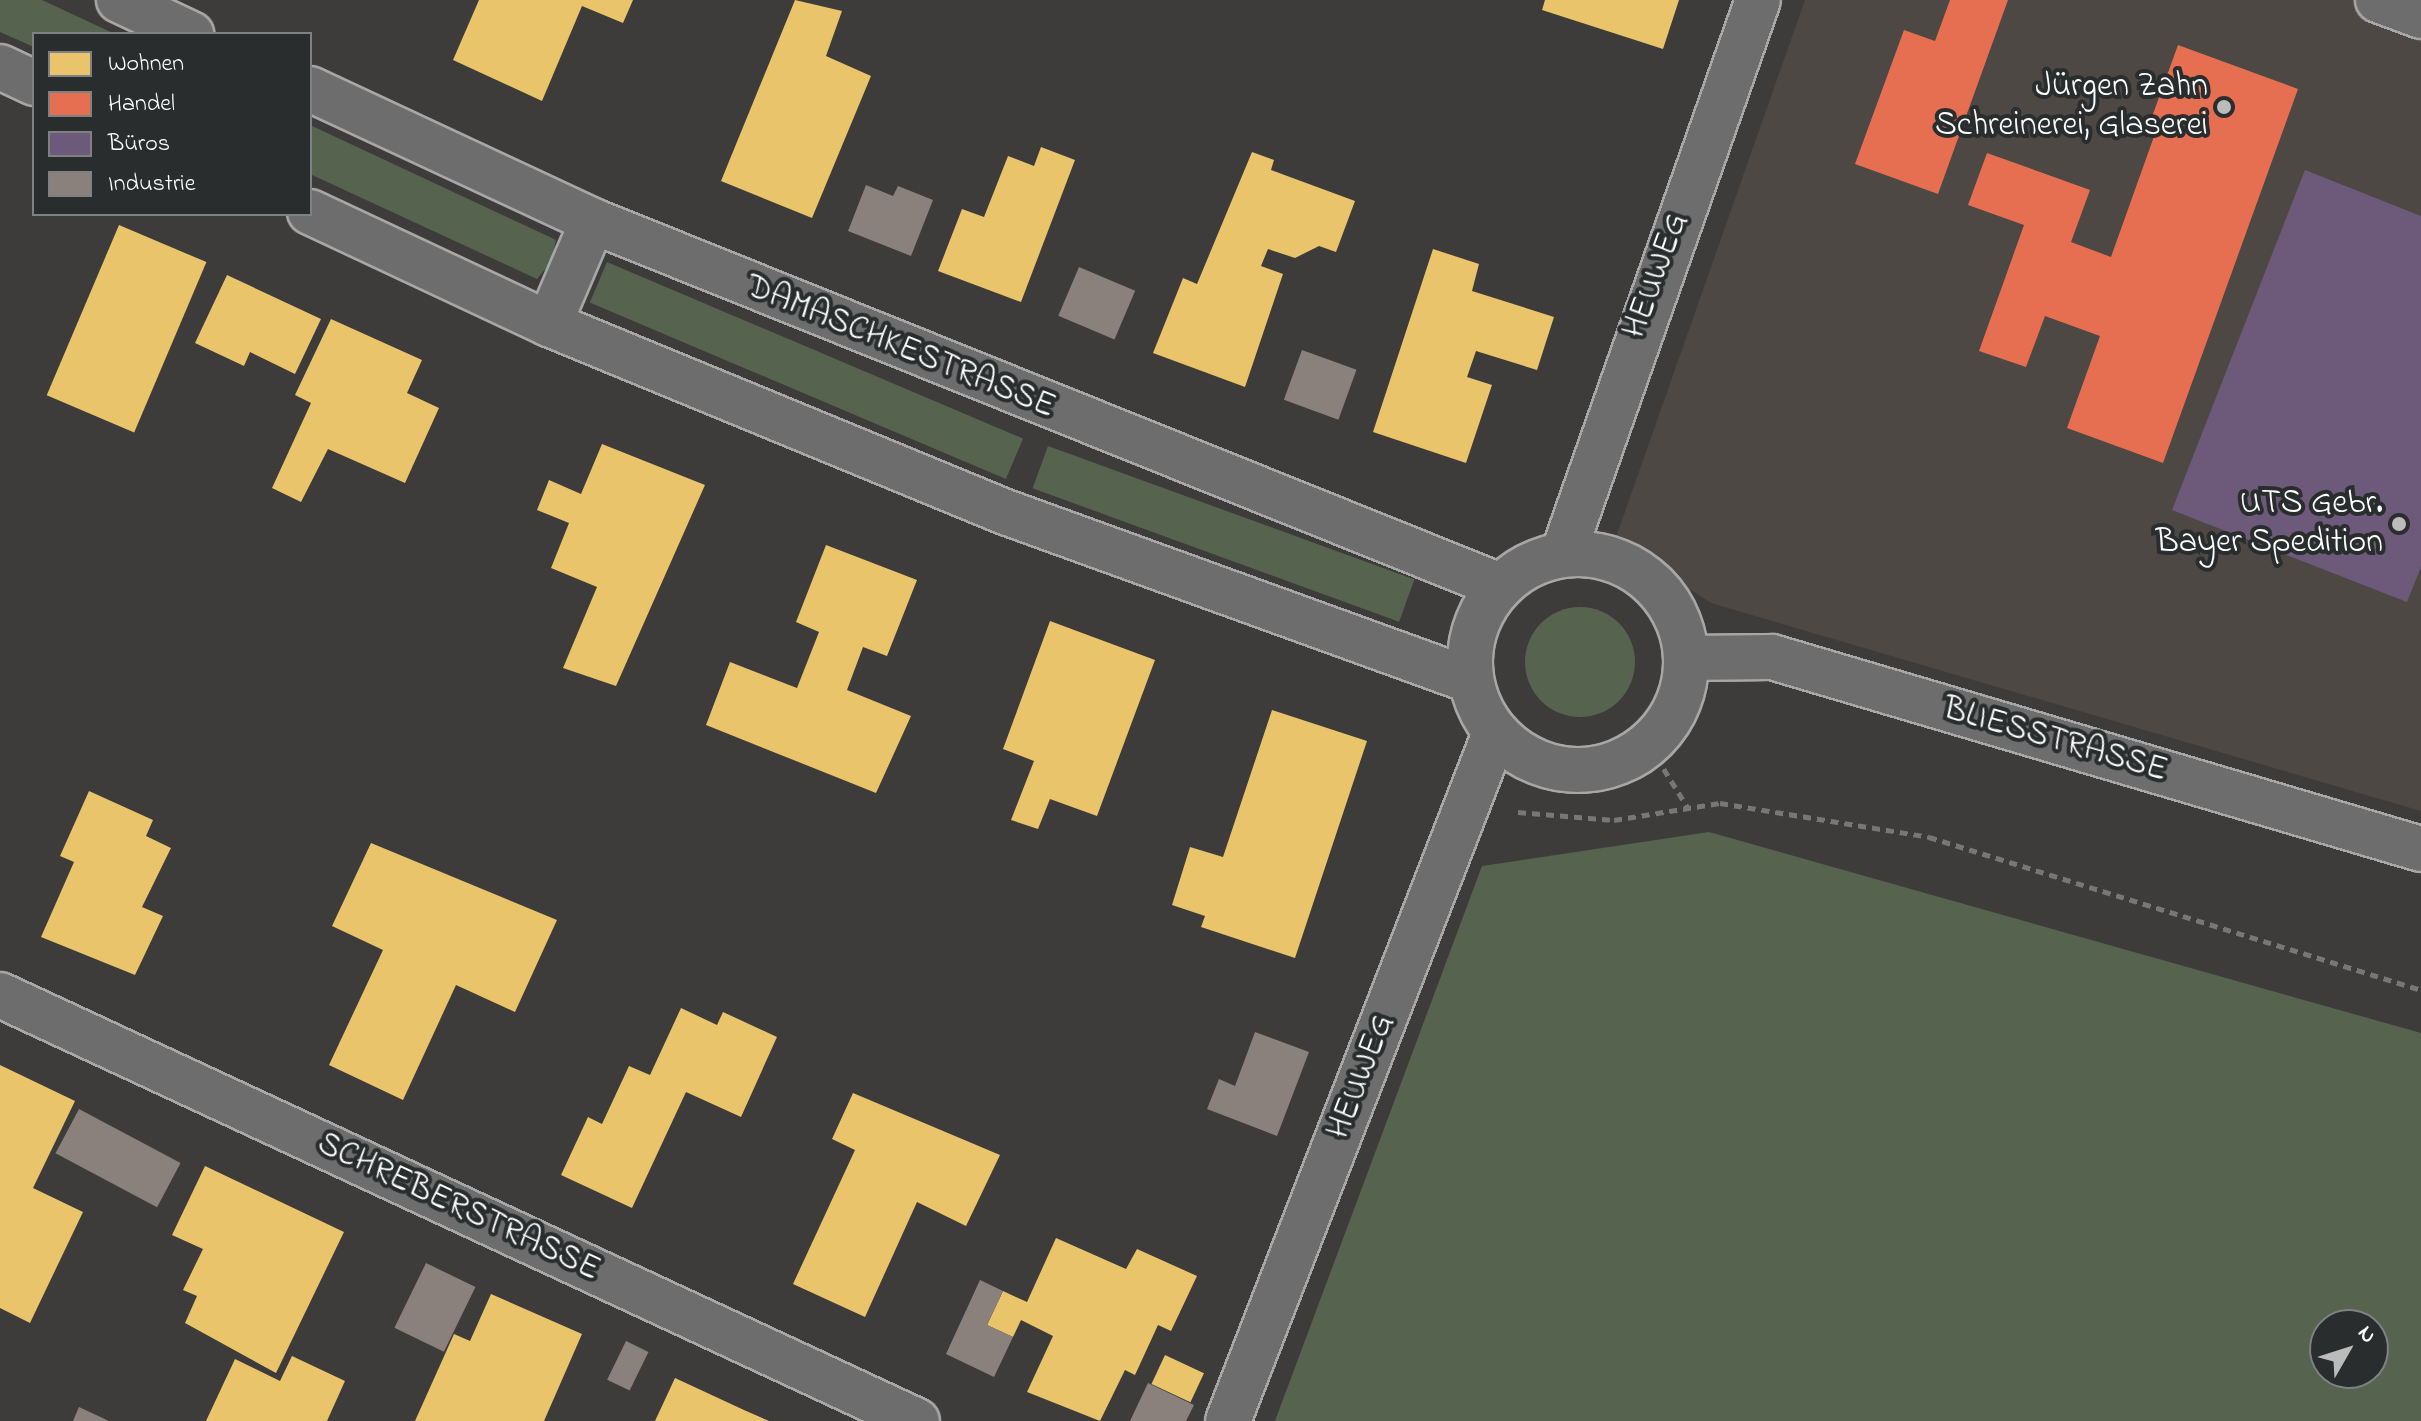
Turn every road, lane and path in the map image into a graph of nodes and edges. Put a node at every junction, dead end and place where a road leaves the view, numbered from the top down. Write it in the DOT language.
graph roads {
  1 [pos="119,0"];
  2 [pos="1758,0"];
  3 [pos="187,32"];
  4 [pos="0,67"];
  5 [pos="32,82"];
  6 [pos="312,90"];
  7 [pos="312,213"];
  8 [pos="593,221"];
  9 [pos="549,324"];
  10 [pos="1563,554"];
  11 [pos="1500,586"];
  12 [pos="1686,658"];
  13 [pos="1470,680"];
  14 [pos="1495,733"];
  15 [pos="1649,745"];
  16 [pos="1472,793"];
  17 [pos="1688,808"];
  18 [pos="2421,849"];
  19 [pos="2421,990"];
  20 [pos="0,995"];
  21 [pos="917,1421"];
  22 [pos="1228,1421"];
  1 -- 3 [label="street"];
  2 -- 10 [label="street, HEUWEG"];
  4 -- 5 [label="street"];
  6 -- 8 [label="street, DAMASCHKESTRASSE"];
  7 -- 9 [label="street"];
  8 -- 9 [label="street"];
  8 -- 11 [label="street, DAMASCHKESTRASSE"];
  9 -- 13 [label="street"];
  10 -- 11 [label="street"];
  10 -- 12 [label="street"];
  11 -- 13 [label="street"];
  12 -- 15 [label="street"];
  12 -- 18 [label="street, BLIESSTRASSE"];
  13 -- 14 [label="street"];
  14 -- 15 [label="street"];
  14 -- 16 [label="street, HEUWEG"];
  15 -- 17 [label="path"];
  16 -- 17 [label="path"];
  16 -- 22 [label="street, HEUWEG"];
  17 -- 19 [label="path"];
  20 -- 21 [label="street, SCHREBERSTRASSE"];
}
